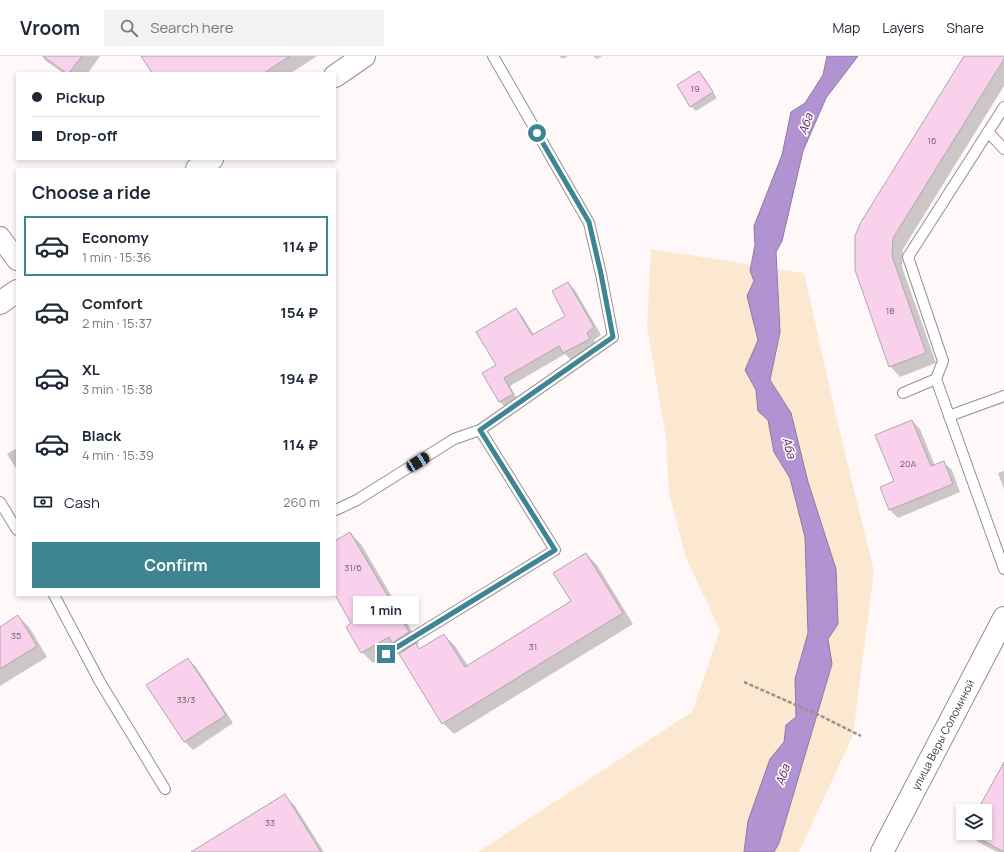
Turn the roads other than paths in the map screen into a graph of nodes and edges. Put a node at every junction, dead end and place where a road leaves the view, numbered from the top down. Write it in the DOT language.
graph roads {
  1 [pos="364,56"];
  2 [pos="493,56"];
  3 [pos="336,75"];
  4 [pos="1004,107"];
  5 [pos="988,132"];
  6 [pos="1004,149"];
  7 [pos="210,160"];
  8 [pos="198,168"];
  9 [pos="0,237"];
  10 [pos="16,259"];
  11 [pos="16,292"];
  12 [pos="0,303"];
  13 [pos="936,379"];
  14 [pos="904,393"];
  15 [pos="1004,396"];
  16 [pos="949,416"];
  17 [pos="480,430"];
  18 [pos="0,502"];
  19 [pos="336,510"];
  20 [pos="16,528"];
  21 [pos="1004,569"];
  22 [pos="55,596"];
  23 [pos="1004,618"];
  24 [pos="386,654"];
  25 [pos="165,789"];
  26 [pos="882,852"];
  1 -- 3 [label="street"];
  2 -- 17 [label="lane"];
  4 -- 5 [label="lane"];
  5 -- 6 [label="lane"];
  5 -- 13 [label="lane"];
  7 -- 8 [label="street"];
  9 -- 10 [label="street"];
  11 -- 12 [label="street"];
  13 -- 14 [label="lane"];
  13 -- 16 [label="lane"];
  15 -- 16 [label="lane"];
  16 -- 21 [label="lane"];
  17 -- 19 [label="lane"];
  17 -- 24 [label="lane"];
  18 -- 20 [label="lane"];
  22 -- 25 [label="lane"];
  23 -- 26 [label="street, улица Веры Соломиной"];
}
